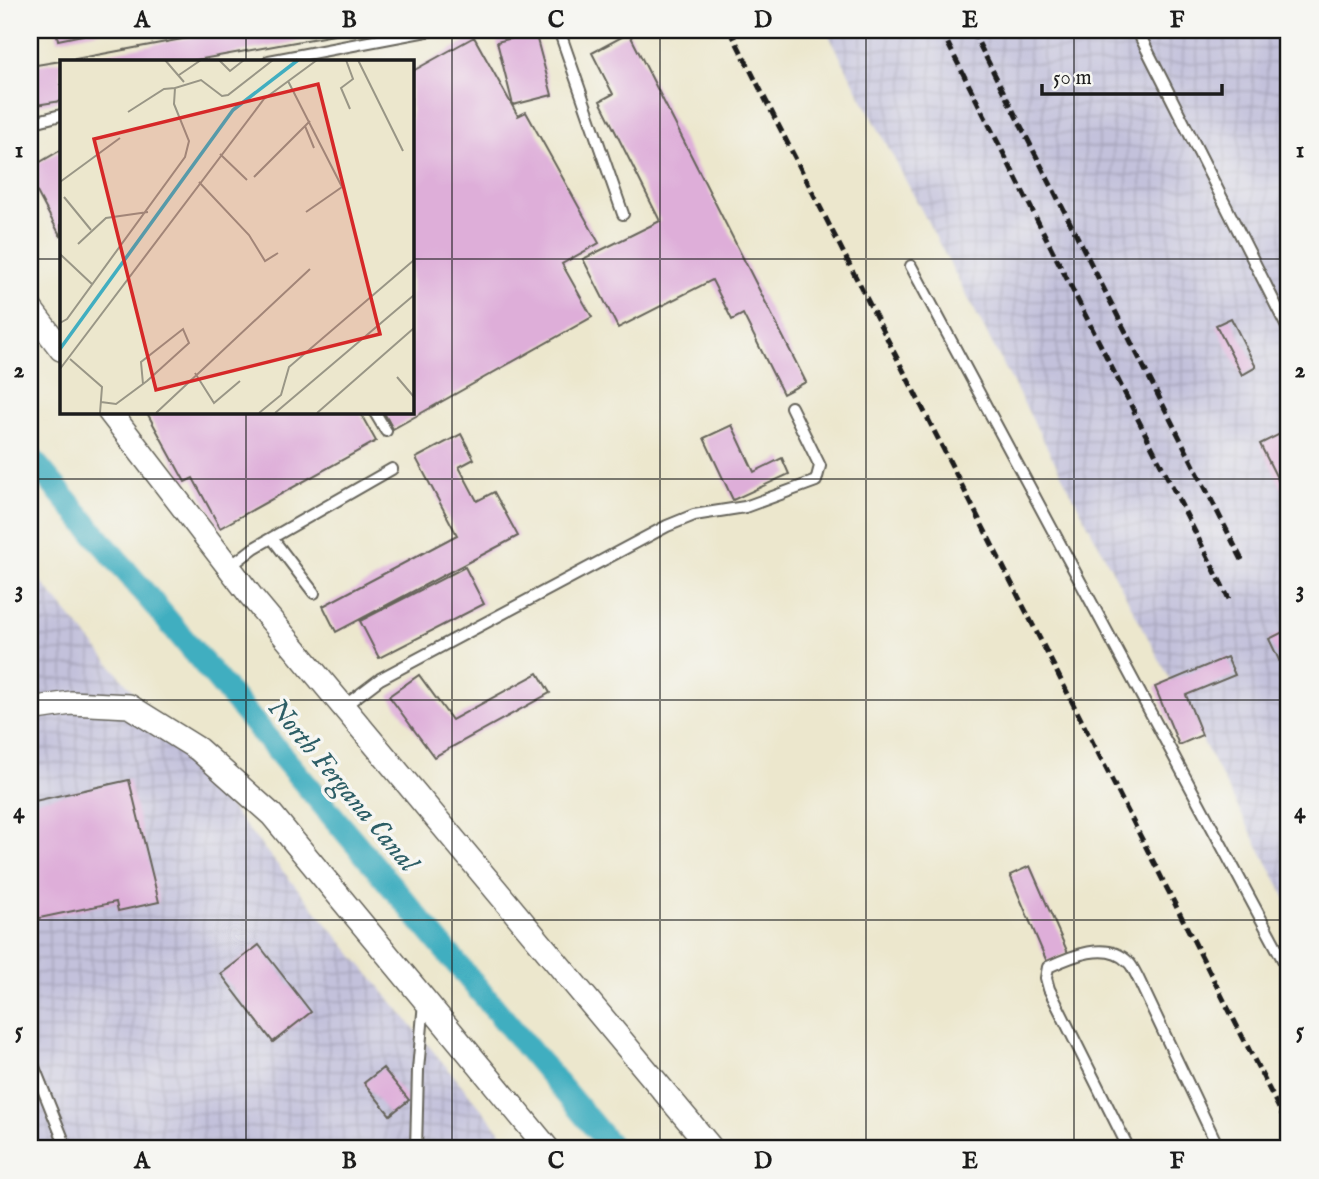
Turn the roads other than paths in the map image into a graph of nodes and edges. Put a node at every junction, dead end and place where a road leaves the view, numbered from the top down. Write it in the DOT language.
graph roads {
  1 [pos="432,30"];
  2 [pos="559,30"];
  3 [pos="1137,30"];
  4 [pos="1286,30"];
  5 [pos="1289,36"];
  6 [pos="274,60"];
  7 [pos="60,115"];
  8 [pos="30,123"];
  9 [pos="623,214"];
  10 [pos="911,266"];
  11 [pos="30,308"];
  12 [pos="1289,331"];
  13 [pos="60,348"];
  14 [pos="791,407"];
  15 [pos="111,413"];
  16 [pos="375,413"];
  17 [pos="386,431"];
  18 [pos="392,468"];
  19 [pos="272,538"];
  20 [pos="228,568"];
  21 [pos="314,593"];
  22 [pos="342,707"];
  23 [pos="30,709"];
  24 [pos="1288,965"];
  25 [pos="425,998"];
  26 [pos="30,1057"];
  27 [pos="67,1149"];
  28 [pos="416,1149"];
  29 [pos="548,1149"];
  30 [pos="712,1149"];
  31 [pos="1129,1149"];
  32 [pos="1219,1149"];
  1 -- 6 [label="lane"];
  2 -- 9 [label="lane"];
  3 -- 12 [label="lane"];
  4 -- 5 [label="lane"];
  7 -- 8 [label="lane"];
  10 -- 24 [label="lane"];
  11 -- 13 [label="street"];
  14 -- 22 [label="lane"];
  15 -- 20 [label="street"];
  16 -- 17 [label="lane"];
  18 -- 19 [label="lane"];
  19 -- 20 [label="lane"];
  19 -- 21 [label="lane"];
  20 -- 22 [label="street"];
  22 -- 30 [label="street"];
  23 -- 25 [label="street"];
  25 -- 28 [label="lane"];
  25 -- 29 [label="street"];
  26 -- 27 [label="lane"];
  31 -- 32 [label="lane"];
}
